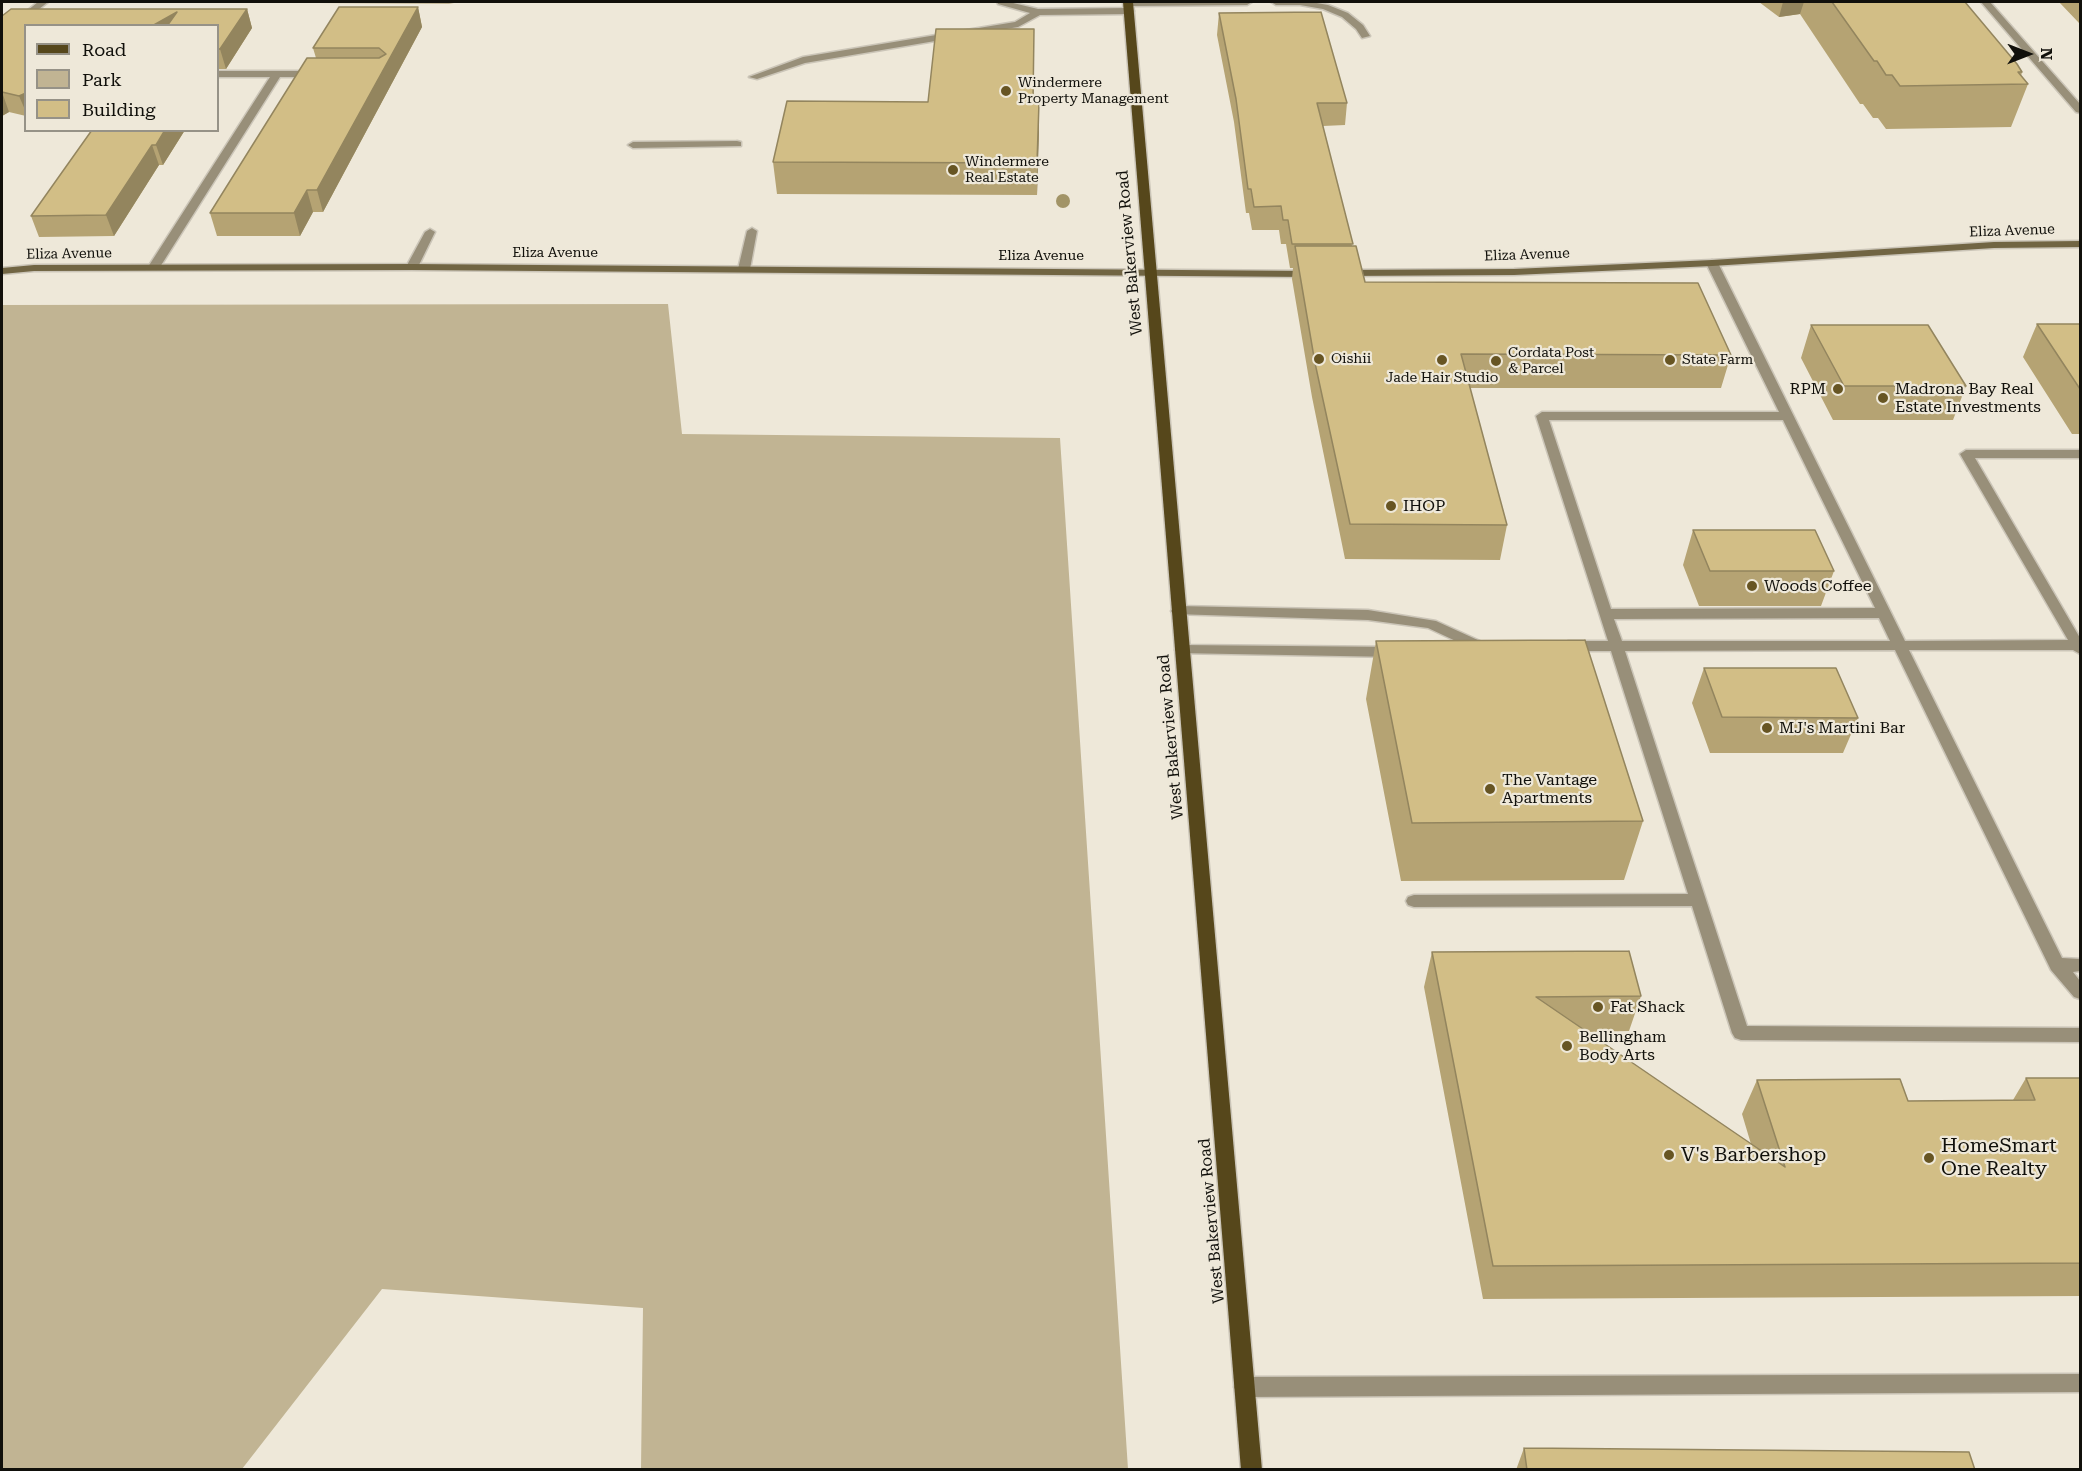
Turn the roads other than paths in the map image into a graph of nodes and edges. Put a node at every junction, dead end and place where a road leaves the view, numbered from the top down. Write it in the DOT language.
graph roads {
  1 [pos="43,2"];
  2 [pos="1000,2"];
  3 [pos="1247,2"];
  4 [pos="1276,2"];
  5 [pos="1986,2"];
  6 [pos="1128,5"];
  7 [pos="1038,12"];
  8 [pos="2,35"];
  9 [pos="1365,36"];
  10 [pos="219,74"];
  11 [pos="277,74"];
  12 [pos="325,74"];
  13 [pos="754,78"];
  14 [pos="2080,110"];
  15 [pos="737,144"];
  16 [pos="633,145"];
  17 [pos="752,231"];
  18 [pos="430,232"];
  19 [pos="2080,244"];
  20 [pos="1712,263"];
  21 [pos="154,267"];
  22 [pos="412,267"];
  23 [pos="744,269"];
  24 [pos="2,271"];
  25 [pos="1149,271"];
  26 [pos="1787,416"];
  27 [pos="2080,454"];
  28 [pos="1178,611"];
  29 [pos="1884,613"];
  30 [pos="1606,615"];
  31 [pos="1899,645"];
  32 [pos="1557,646"];
  33 [pos="2080,646"];
  34 [pos="1617,647"];
  35 [pos="1452,649"];
  36 [pos="1182,650"];
  37 [pos="1408,653"];
  38 [pos="1698,900"];
  39 [pos="1414,901"];
  40 [pos="2057,965"];
  41 [pos="2080,965"];
  42 [pos="2080,992"];
  43 [pos="2080,1035"];
  44 [pos="2080,1383"];
  45 [pos="1244,1387"];
  46 [pos="1252,1470"];
  1 -- 8 [label="street"];
  2 -- 7 [label="street"];
  3 -- 6 [label="street"];
  4 -- 9 [label="street"];
  5 -- 14 [label="street"];
  6 -- 7 [label="street"];
  6 -- 25 [label="main road, West Bakerview Road"];
  7 -- 13 [label="street"];
  10 -- 11 [label="street"];
  11 -- 12 [label="street"];
  11 -- 21 [label="street"];
  15 -- 16 [label="street"];
  17 -- 23 [label="street"];
  18 -- 22 [label="street"];
  19 -- 20 [label="street, Eliza Avenue"];
  20 -- 25 [label="street, Eliza Avenue"];
  20 -- 26 [label="street"];
  21 -- 22 [label="street, Eliza Avenue"];
  21 -- 24 [label="street, Eliza Avenue"];
  22 -- 23 [label="street, Eliza Avenue"];
  23 -- 25 [label="street, Eliza Avenue"];
  25 -- 28 [label="main road, West Bakerview Road"];
  26 -- 29 [label="street"];
  26 -- 30 [label="street"];
  27 -- 33 [label="street"];
  28 -- 35 [label="street"];
  28 -- 36 [label="main road, West Bakerview Road"];
  29 -- 30 [label="street"];
  29 -- 31 [label="street"];
  30 -- 34 [label="street"];
  31 -- 33 [label="street"];
  31 -- 34 [label="street"];
  31 -- 40 [label="street"];
  32 -- 34 [label="street"];
  34 -- 38 [label="street"];
  36 -- 37 [label="street"];
  36 -- 45 [label="main road, West Bakerview Road"];
  38 -- 39 [label="street"];
  38 -- 43 [label="street"];
  40 -- 41 [label="street"];
  40 -- 42 [label="street"];
  44 -- 45 [label="street"];
  45 -- 46 [label="main road, West Bakerview Road"];
}
